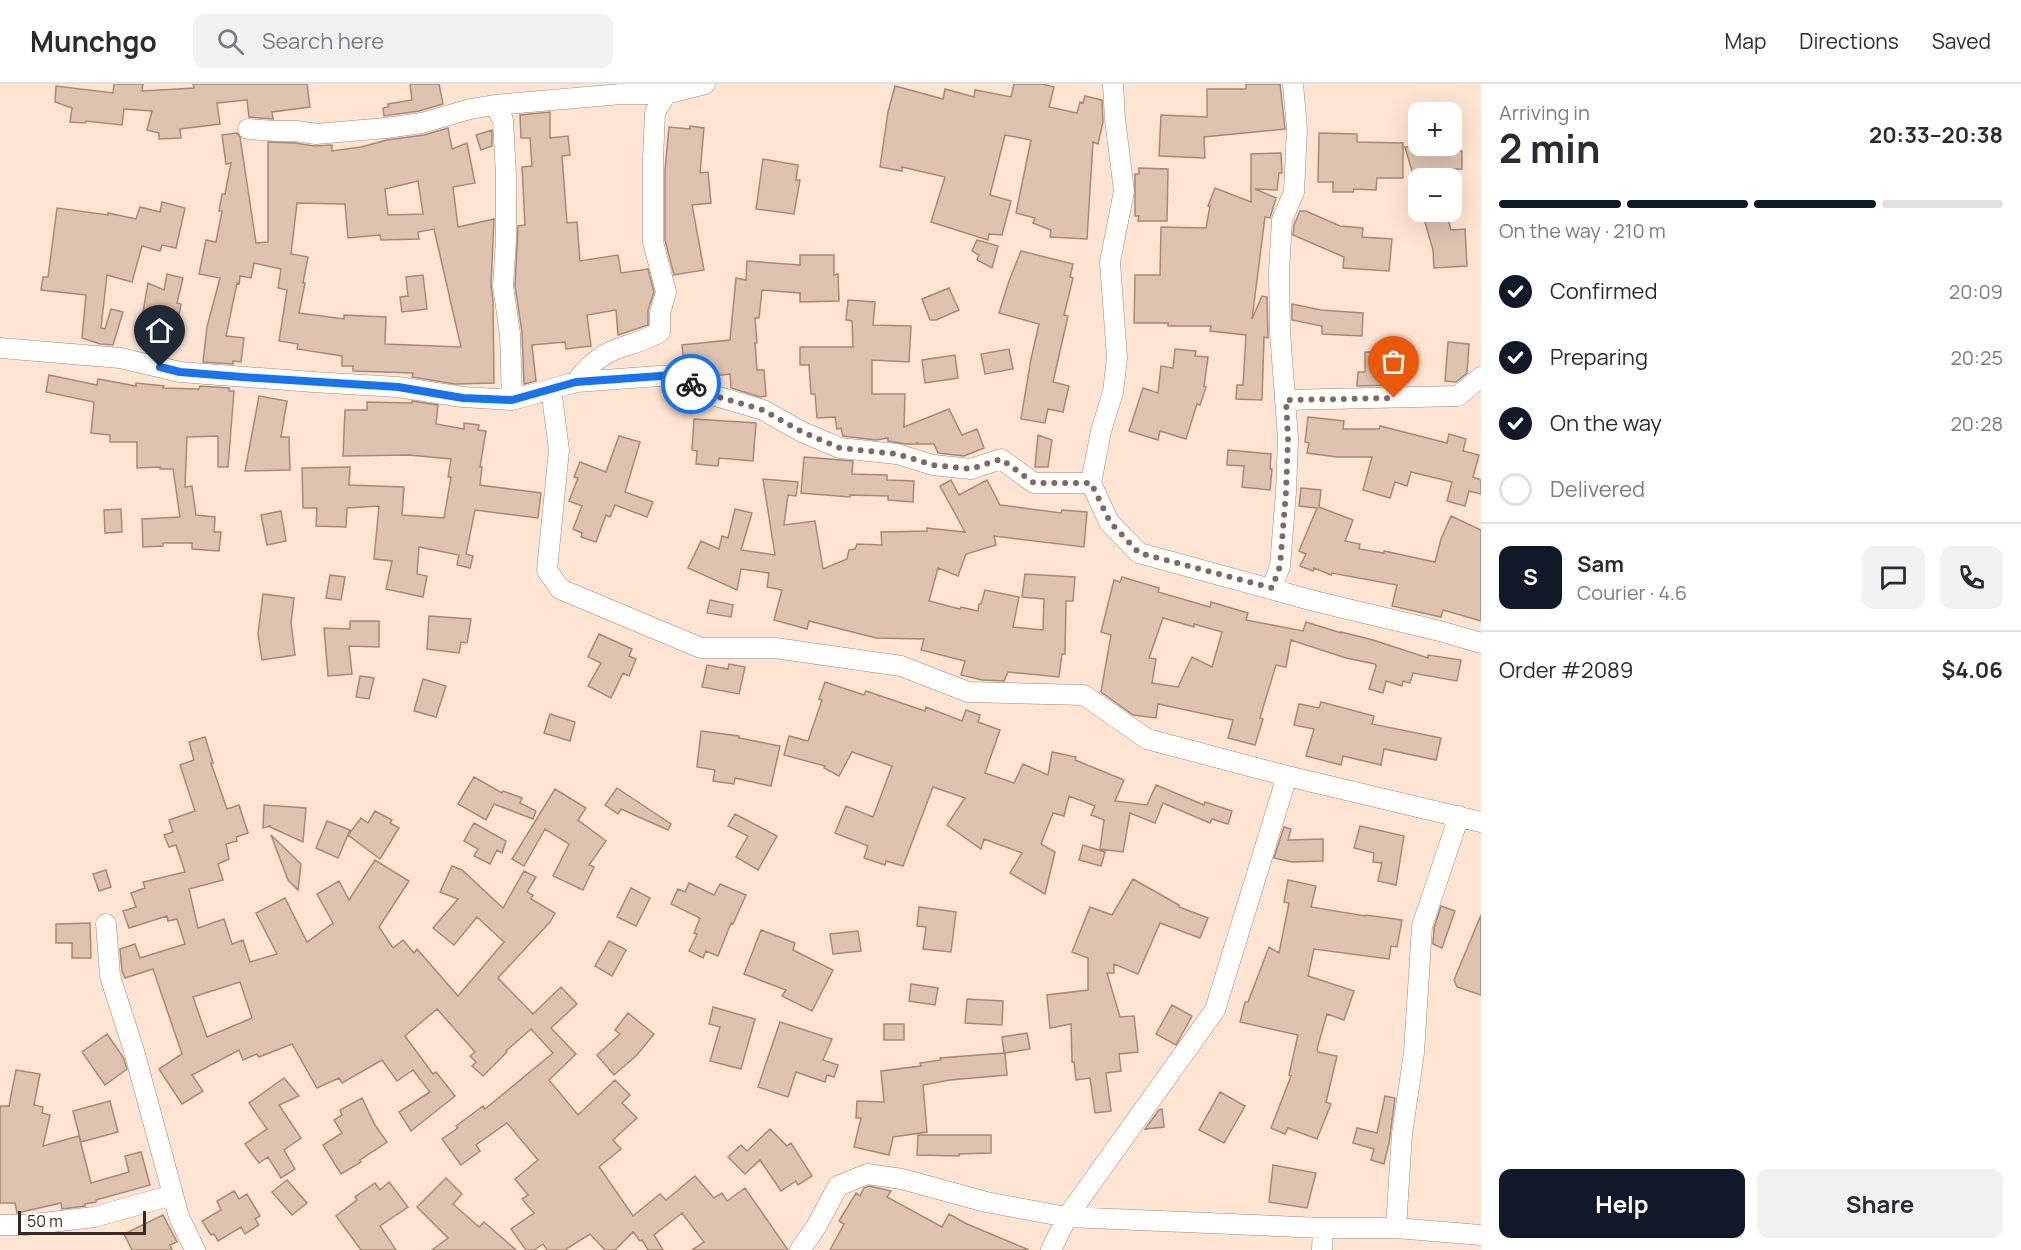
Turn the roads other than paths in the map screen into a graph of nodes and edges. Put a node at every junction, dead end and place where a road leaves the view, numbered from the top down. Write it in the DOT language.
graph roads {
  1 [pos="705,84"];
  2 [pos="1113,84"];
  3 [pos="1293,84"];
  4 [pos="666,94"];
  5 [pos="495,105"];
  6 [pos="248,129"];
  7 [pos="0,348"];
  8 [pos="1481,376"];
  9 [pos="576,382"];
  10 [pos="551,389"];
  11 [pos="512,400"];
  12 [pos="1286,400"];
  13 [pos="1091,483"];
  14 [pos="1272,588"];
  15 [pos="1481,643"];
  16 [pos="1287,776"];
  17 [pos="1459,816"];
  18 [pos="1481,822"];
  19 [pos="106,924"];
  20 [pos="173,1195"];
  21 [pos="1067,1217"];
  22 [pos="0,1225"];
  23 [pos="1323,1228"];
  24 [pos="1396,1228"];
  25 [pos="1481,1235"];
  26 [pos="195,1250"];
  27 [pos="800,1250"];
  28 [pos="1052,1250"];
  29 [pos="1322,1250"];
  1 -- 4 [label="street"];
  2 -- 13 [label="street"];
  3 -- 12 [label="street"];
  4 -- 5 [label="street"];
  4 -- 9 [label="street"];
  5 -- 6 [label="street"];
  5 -- 11 [label="street"];
  7 -- 11 [label="street"];
  8 -- 12 [label="street"];
  9 -- 10 [label="street"];
  9 -- 13 [label="street"];
  10 -- 11 [label="street"];
  10 -- 16 [label="street"];
  12 -- 14 [label="street"];
  13 -- 14 [label="street"];
  14 -- 15 [label="street"];
  16 -- 17 [label="street"];
  16 -- 21 [label="street"];
  17 -- 18 [label="street"];
  17 -- 24 [label="street"];
  19 -- 20 [label="street"];
  20 -- 22 [label="street"];
  20 -- 26 [label="street"];
  21 -- 23 [label="street"];
  21 -- 27 [label="street"];
  21 -- 28 [label="street"];
  23 -- 24 [label="street"];
  23 -- 29 [label="street"];
  24 -- 25 [label="street"];
}
